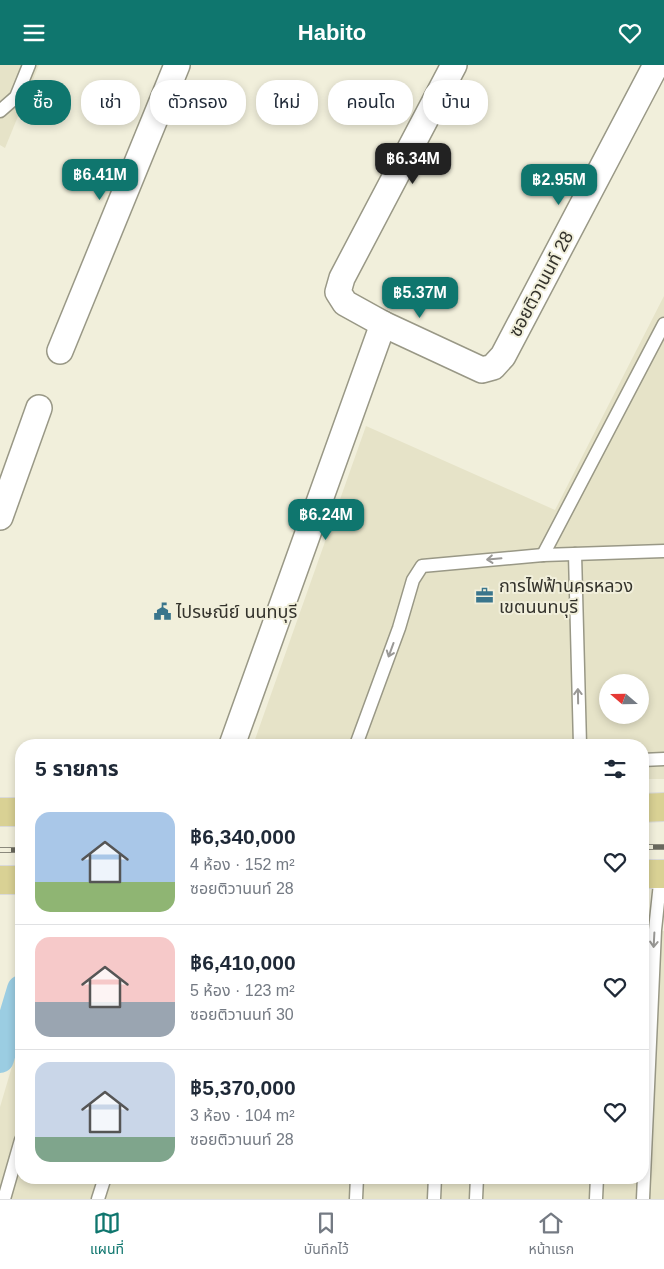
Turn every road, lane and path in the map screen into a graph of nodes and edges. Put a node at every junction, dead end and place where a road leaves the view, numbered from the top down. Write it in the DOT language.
graph roads {
  1 [pos="29,65"];
  2 [pos="177,65"];
  3 [pos="454,65"];
  4 [pos="656,65"];
  5 [pos="0,111"];
  6 [pos="383,324"];
  7 [pos="664,324"];
  8 [pos="60,351"];
  9 [pos="40,408"];
  10 [pos="0,517"];
  11 [pos="664,551"];
  12 [pos="575,554"];
  13 [pos="543,555"];
  14 [pos="234,739"];
  15 [pos="358,739"];
  16 [pos="580,739"];
  17 [pos="664,759"];
  18 [pos="649,760"];
  19 [pos="664,807"];
  20 [pos="649,808"];
  21 [pos="0,812"];
  22 [pos="15,812"];
  23 [pos="656,874"];
  24 [pos="0,880"];
  25 [pos="15,880"];
  26 [pos="649,1064"];
  27 [pos="15,1161"];
  28 [pos="103,1184"];
  29 [pos="357,1184"];
  30 [pos="434,1184"];
  31 [pos="477,1184"];
  32 [pos="597,1184"];
  33 [pos="644,1184"];
  34 [pos="4,1199"];
  35 [pos="98,1199"];
  36 [pos="356,1199"];
  37 [pos="434,1199"];
  38 [pos="476,1199"];
  39 [pos="596,1199"];
  40 [pos="643,1199"];
  1 -- 5 [label="lane"];
  2 -- 8 [label="street"];
  3 -- 6 [label="street, ซอยติวานนท์ 28"];
  4 -- 6 [label="street, ซอยติวานนท์ 28"];
  6 -- 14 [label="street"];
  7 -- 13 [label="lane"];
  9 -- 10 [label="street"];
  11 -- 12 [label="lane"];
  12 -- 13 [label="lane"];
  16 -- 12 [label="lane, one-way"];
  13 -- 15 [label="lane, one-way"];
  17 -- 18 [label="lane"];
  19 -- 20 [label="main road"];
  21 -- 22 [label="main road"];
  23 -- 26 [label="lane, one-way"];
  24 -- 25 [label="main road"];
  27 -- 34 [label="lane"];
  28 -- 35 [label="lane"];
  29 -- 36 [label="lane"];
  30 -- 37 [label="lane"];
  31 -- 38 [label="lane"];
  32 -- 39 [label="lane"];
  33 -- 40 [label="lane, one-way"];
}
